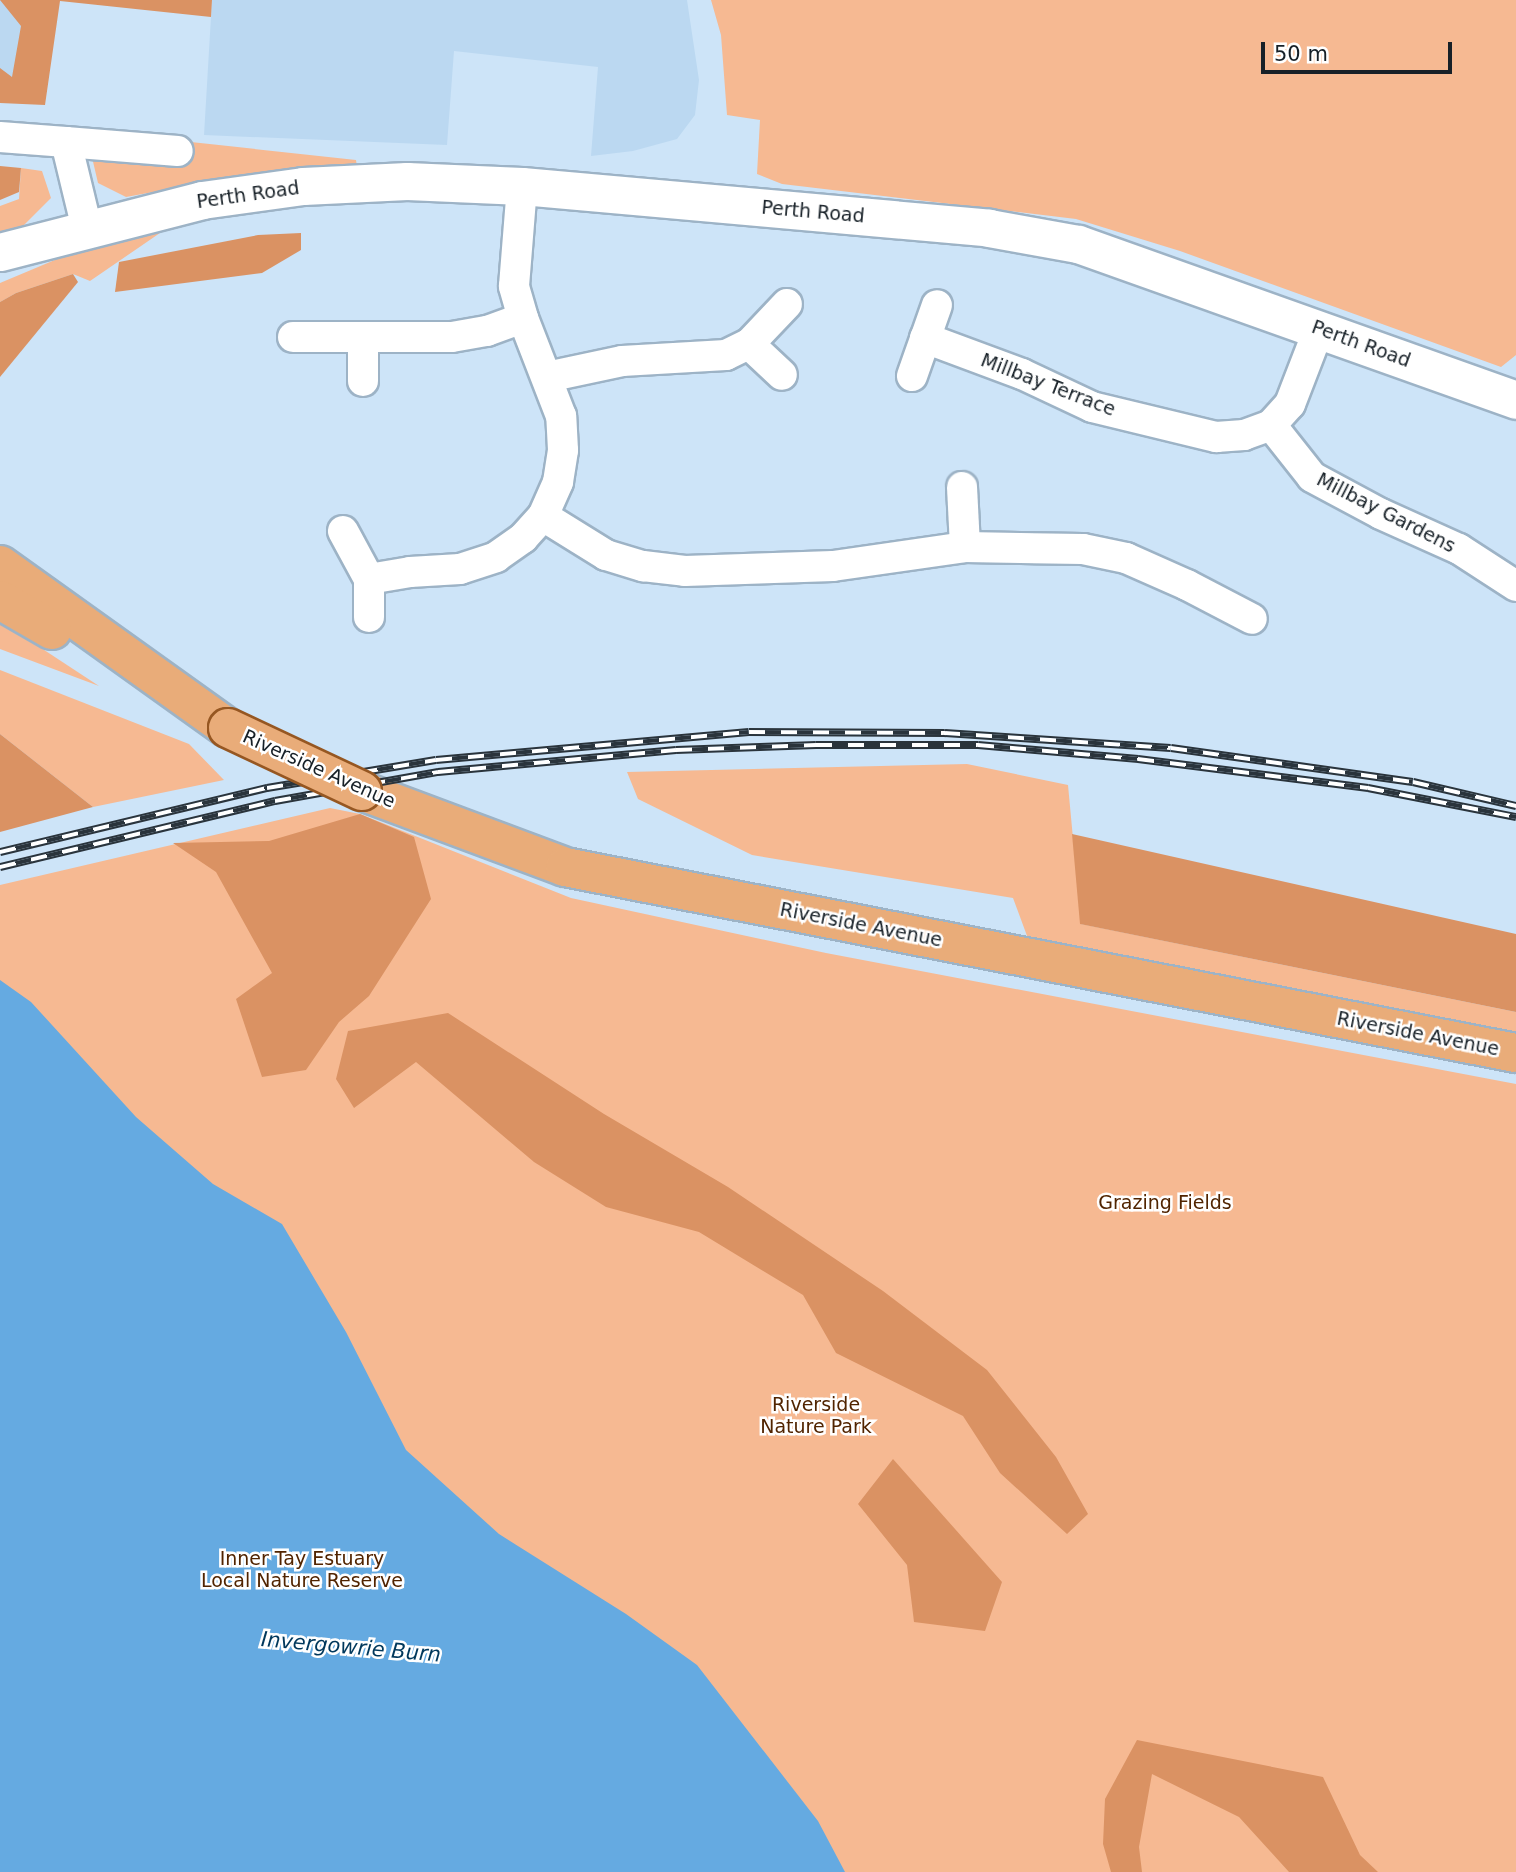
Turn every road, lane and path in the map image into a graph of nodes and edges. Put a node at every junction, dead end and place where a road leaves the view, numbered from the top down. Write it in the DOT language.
graph roads {
  1 [pos="0,137"];
  2 [pos="66,142"];
  3 [pos="178,151"];
  4 [pos="522,186"];
  5 [pos="87,229"];
  6 [pos="0,252"];
  7 [pos="787,304"];
  8 [pos="937,305"];
  9 [pos="523,318"];
  10 [pos="1319,329"];
  11 [pos="293,337"];
  12 [pos="363,338"];
  13 [pos="925,338"];
  14 [pos="749,344"];
  15 [pos="782,375"];
  16 [pos="912,376"];
  17 [pos="547,377"];
  18 [pos="363,381"];
  19 [pos="1516,400"];
  20 [pos="1270,425"];
  21 [pos="961,487"];
  22 [pos="542,516"];
  23 [pos="343,531"];
  24 [pos="965,547"];
  25 [pos="0,565"];
  26 [pos="369,579"];
  27 [pos="1516,586"];
  28 [pos="0,600"];
  29 [pos="369,617"];
  30 [pos="1252,619"];
  31 [pos="228,728"];
  32 [pos="1516,1053"];
  1 -- 2 [label="street"];
  2 -- 3 [label="street"];
  2 -- 5 [label="street"];
  4 -- 5 [label="street, Perth Road"];
  4 -- 9 [label="street"];
  4 -- 10 [label="street, Perth Road"];
  5 -- 6 [label="street, Perth Road"];
  7 -- 14 [label="street"];
  8 -- 13 [label="street"];
  9 -- 12 [label="street"];
  9 -- 17 [label="street"];
  10 -- 19 [label="street, Perth Road"];
  10 -- 20 [label="street"];
  11 -- 12 [label="street"];
  12 -- 18 [label="street"];
  13 -- 16 [label="street"];
  13 -- 20 [label="street, Millbay Terrace"];
  14 -- 15 [label="street"];
  14 -- 17 [label="street"];
  17 -- 22 [label="street"];
  20 -- 27 [label="street, Millbay Gardens"];
  21 -- 24 [label="street"];
  22 -- 24 [label="street"];
  22 -- 26 [label="street"];
  23 -- 26 [label="street"];
  24 -- 30 [label="street"];
  25 -- 31 [label="main road, Riverside Avenue"];
  26 -- 29 [label="street"];
  28 -- 31 [label="main road, Riverside Avenue"];
  31 -- 32 [label="main road, Riverside Avenue, bridge"];
}
